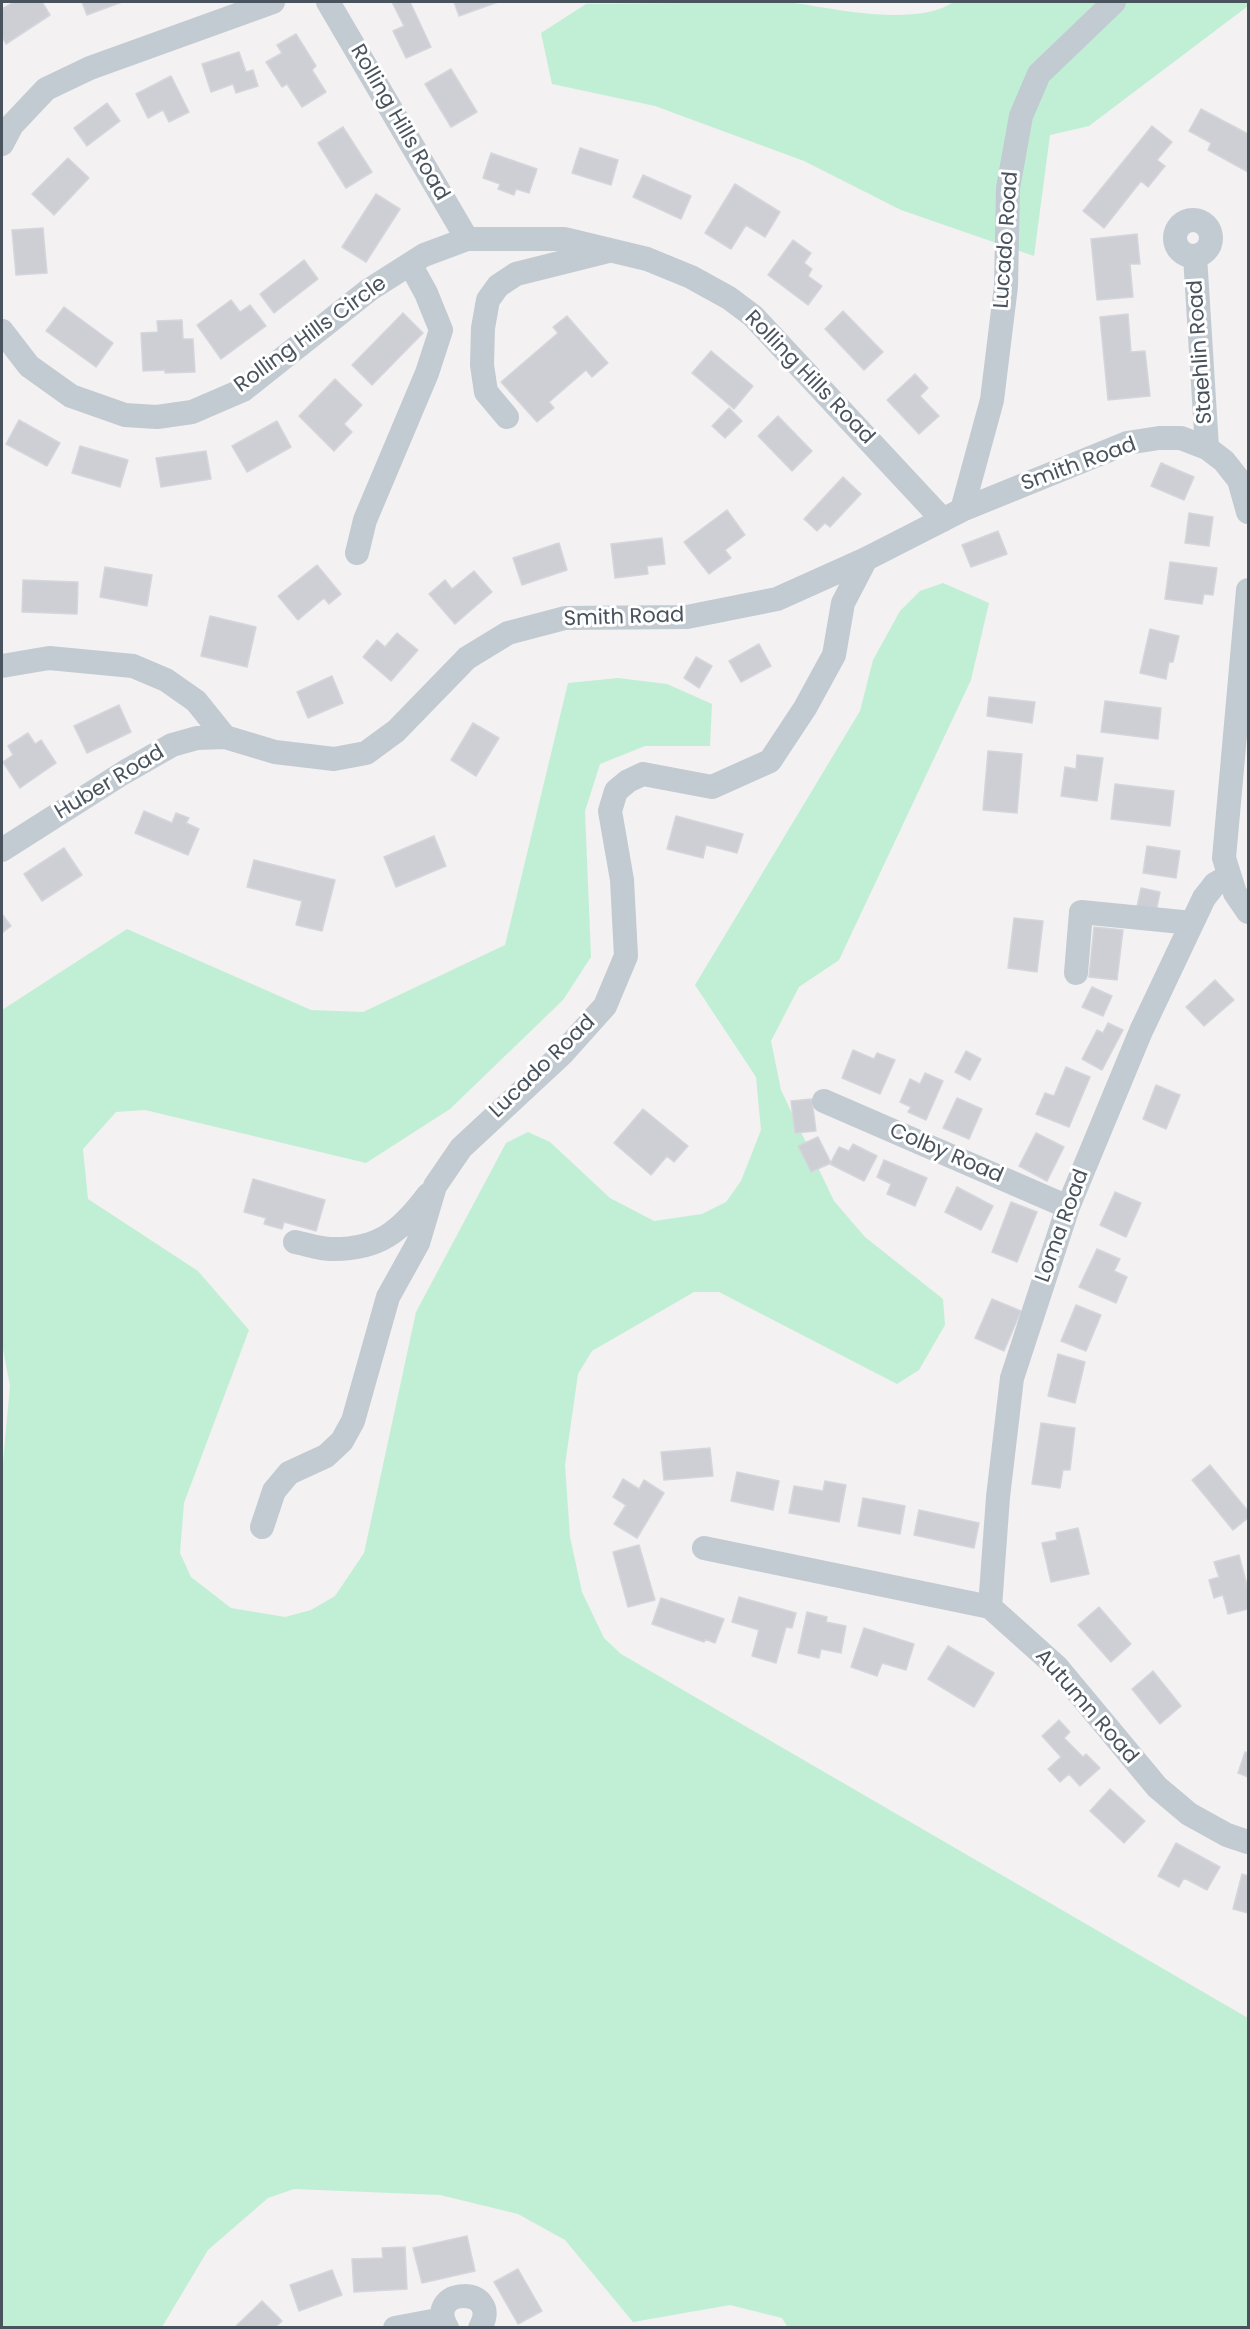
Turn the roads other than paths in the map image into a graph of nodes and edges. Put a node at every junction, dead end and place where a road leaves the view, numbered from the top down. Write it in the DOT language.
graph roads {
  1 [pos="273,2"];
  2 [pos="328,2"];
  3 [pos="1114,2"];
  4 [pos="2,144"];
  5 [pos="467,239"];
  6 [pos="610,250"];
  7 [pos="1195,256"];
  8 [pos="410,264"];
  9 [pos="2,330"];
  10 [pos="507,417"];
  11 [pos="1207,448"];
  12 [pos="1248,512"];
  13 [pos="952,515"];
  14 [pos="357,553"];
  15 [pos="866,559"];
  16 [pos="1248,590"];
  17 [pos="2,666"];
  18 [pos="225,737"];
  19 [pos="2,850"];
  20 [pos="1229,876"];
  21 [pos="1248,912"];
  22 [pos="1192,923"];
  23 [pos="1076,974"];
  24 [pos="824,1101"];
  25 [pos="435,1186"];
  26 [pos="1068,1207"];
  27 [pos="295,1242"];
  28 [pos="262,1527"];
  29 [pos="704,1548"];
  30 [pos="990,1607"];
  31 [pos="1248,1842"];
  32 [pos="445,2323"];
  33 [pos="395,2328"];
  34 [pos="480,2328"];
  1 -- 4 [label="street"];
  2 -- 5 [label="street, Rolling Hills Road"];
  3 -- 13 [label="street, Lucado Road"];
  5 -- 6 [label="street, Rolling Hills Road"];
  5 -- 8 [label="street, Rolling Hills Circle"];
  6 -- 10 [label="street"];
  6 -- 13 [label="street, Rolling Hills Road"];
  7 -- 11 [label="street, Staehlin Road"];
  8 -- 9 [label="street, Rolling Hills Circle"];
  8 -- 14 [label="street"];
  11 -- 12 [label="street, Smith Road"];
  11 -- 13 [label="street, Smith Road"];
  13 -- 15 [label="street, Smith Road"];
  15 -- 18 [label="street, Smith Road"];
  15 -- 25 [label="street, Lucado Road"];
  16 -- 20 [label="street"];
  17 -- 18 [label="street"];
  18 -- 19 [label="street, Huber Road"];
  20 -- 21 [label="street"];
  20 -- 22 [label="street, Loma Road"];
  22 -- 23 [label="street"];
  22 -- 26 [label="street, Loma Road"];
  24 -- 26 [label="street, Colby Road"];
  25 -- 27 [label="street"];
  25 -- 28 [label="street, Lucado Road"];
  26 -- 30 [label="street, Loma Road"];
  29 -- 30 [label="street"];
  30 -- 31 [label="street, Autumn Road"];
  32 -- 33 [label="street"];
  32 -- 34 [label="street"];
}
